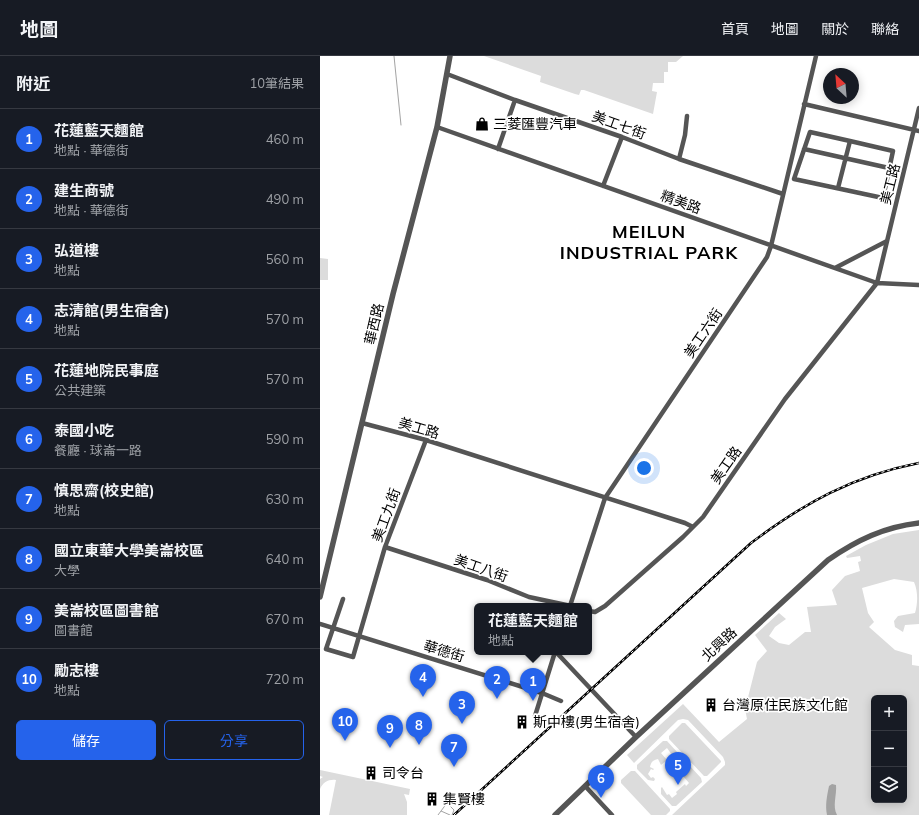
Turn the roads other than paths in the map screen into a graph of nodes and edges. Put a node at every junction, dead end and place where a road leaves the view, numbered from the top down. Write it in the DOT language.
graph roads {
  1 [pos="450,56"];
  2 [pos="816,56"];
  3 [pos="447,74"];
  4 [pos="515,100"];
  5 [pos="804,104"];
  6 [pos="919,108"];
  7 [pos="687,116"];
  8 [pos="437,127"];
  9 [pos="917,131"];
  10 [pos="622,137"];
  11 [pos="850,141"];
  12 [pos="498,149"];
  13 [pos="804,149"];
  14 [pos="846,158"];
  15 [pos="679,159"];
  16 [pos="889,168"];
  17 [pos="603,186"];
  18 [pos="838,188"];
  19 [pos="783,194"];
  20 [pos="887,241"];
  21 [pos="771,246"];
  22 [pos="835,268"];
  23 [pos="877,283"];
  24 [pos="919,285"];
  25 [pos="362,423"];
  26 [pos="426,440"];
  27 [pos="605,498"];
  28 [pos="919,523"];
  29 [pos="693,527"];
  30 [pos="385,548"];
  31 [pos="320,597"];
  32 [pos="343,599"];
  33 [pos="558,603"];
  34 [pos="571,603"];
  35 [pos="592,612"];
  36 [pos="320,624"];
  37 [pos="333,628"];
  38 [pos="360,636"];
  39 [pos="555,655"];
  40 [pos="559,655"];
  41 [pos="542,693"];
  42 [pos="561,701"];
  43 [pos="535,716"];
  44 [pos="636,737"];
  45 [pos="586,787"];
  46 [pos="555,815"];
  47 [pos="612,815"];
  1 -- 3 [label="street, 華西路"];
  2 -- 5 [label="street, 美工六街"];
  3 -- 4 [label="street, 美工七街"];
  3 -- 8 [label="street, 華西路"];
  4 -- 10 [label="street, 美工七街"];
  4 -- 12 [label="street"];
  5 -- 9 [label="street"];
  5 -- 19 [label="street, 美工六街"];
  6 -- 9 [label="street, 美工路"];
  7 -- 15 [label="street"];
  8 -- 12 [label="street, 精美路"];
  8 -- 25 [label="street, 華西路"];
  9 -- 20 [label="street, 美工路"];
  10 -- 15 [label="street, 美工七街"];
  10 -- 17 [label="street"];
  11 -- 13 [label="street"];
  11 -- 14 [label="street"];
  11 -- 16 [label="street"];
  12 -- 17 [label="street, 精美路"];
  13 -- 14 [label="street"];
  13 -- 18 [label="street"];
  14 -- 16 [label="street"];
  14 -- 18 [label="street"];
  15 -- 19 [label="street, 美工七街"];
  16 -- 18 [label="street"];
  17 -- 21 [label="street, 精美路"];
  19 -- 21 [label="street, 美工六街"];
  20 -- 22 [label="street"];
  20 -- 23 [label="street, 美工路"];
  21 -- 22 [label="street, 精美路"];
  21 -- 27 [label="street, 美工六街"];
  22 -- 23 [label="street, 精美路"];
  23 -- 24 [label="street, 精美路"];
  23 -- 29 [label="street, 美工路"];
  25 -- 26 [label="street, 美工路"];
  25 -- 31 [label="street, 華西路"];
  26 -- 27 [label="street, 美工路"];
  26 -- 30 [label="street, 美工九街"];
  27 -- 29 [label="street, 美工路"];
  27 -- 34 [label="street, 美工六街"];
  28 -- 44 [label="street, 北興路"];
  29 -- 35 [label="street"];
  30 -- 33 [label="street, 美工八街"];
  30 -- 38 [label="street, 美工九街"];
  32 -- 37 [label="street"];
  36 -- 37 [label="street, 華德街"];
  37 -- 38 [label="street, 華德街"];
  37 -- 38 [label="street, 美工九街"];
  38 -- 41 [label="street, 華德街"];
  39 -- 41 [label="street"];
  40 -- 44 [label="street"];
  41 -- 42 [label="street, 華德街"];
  41 -- 43 [label="street"];
  44 -- 45 [label="street, 北興路"];
  45 -- 46 [label="street, 北興路"];
  45 -- 47 [label="street"];
}
